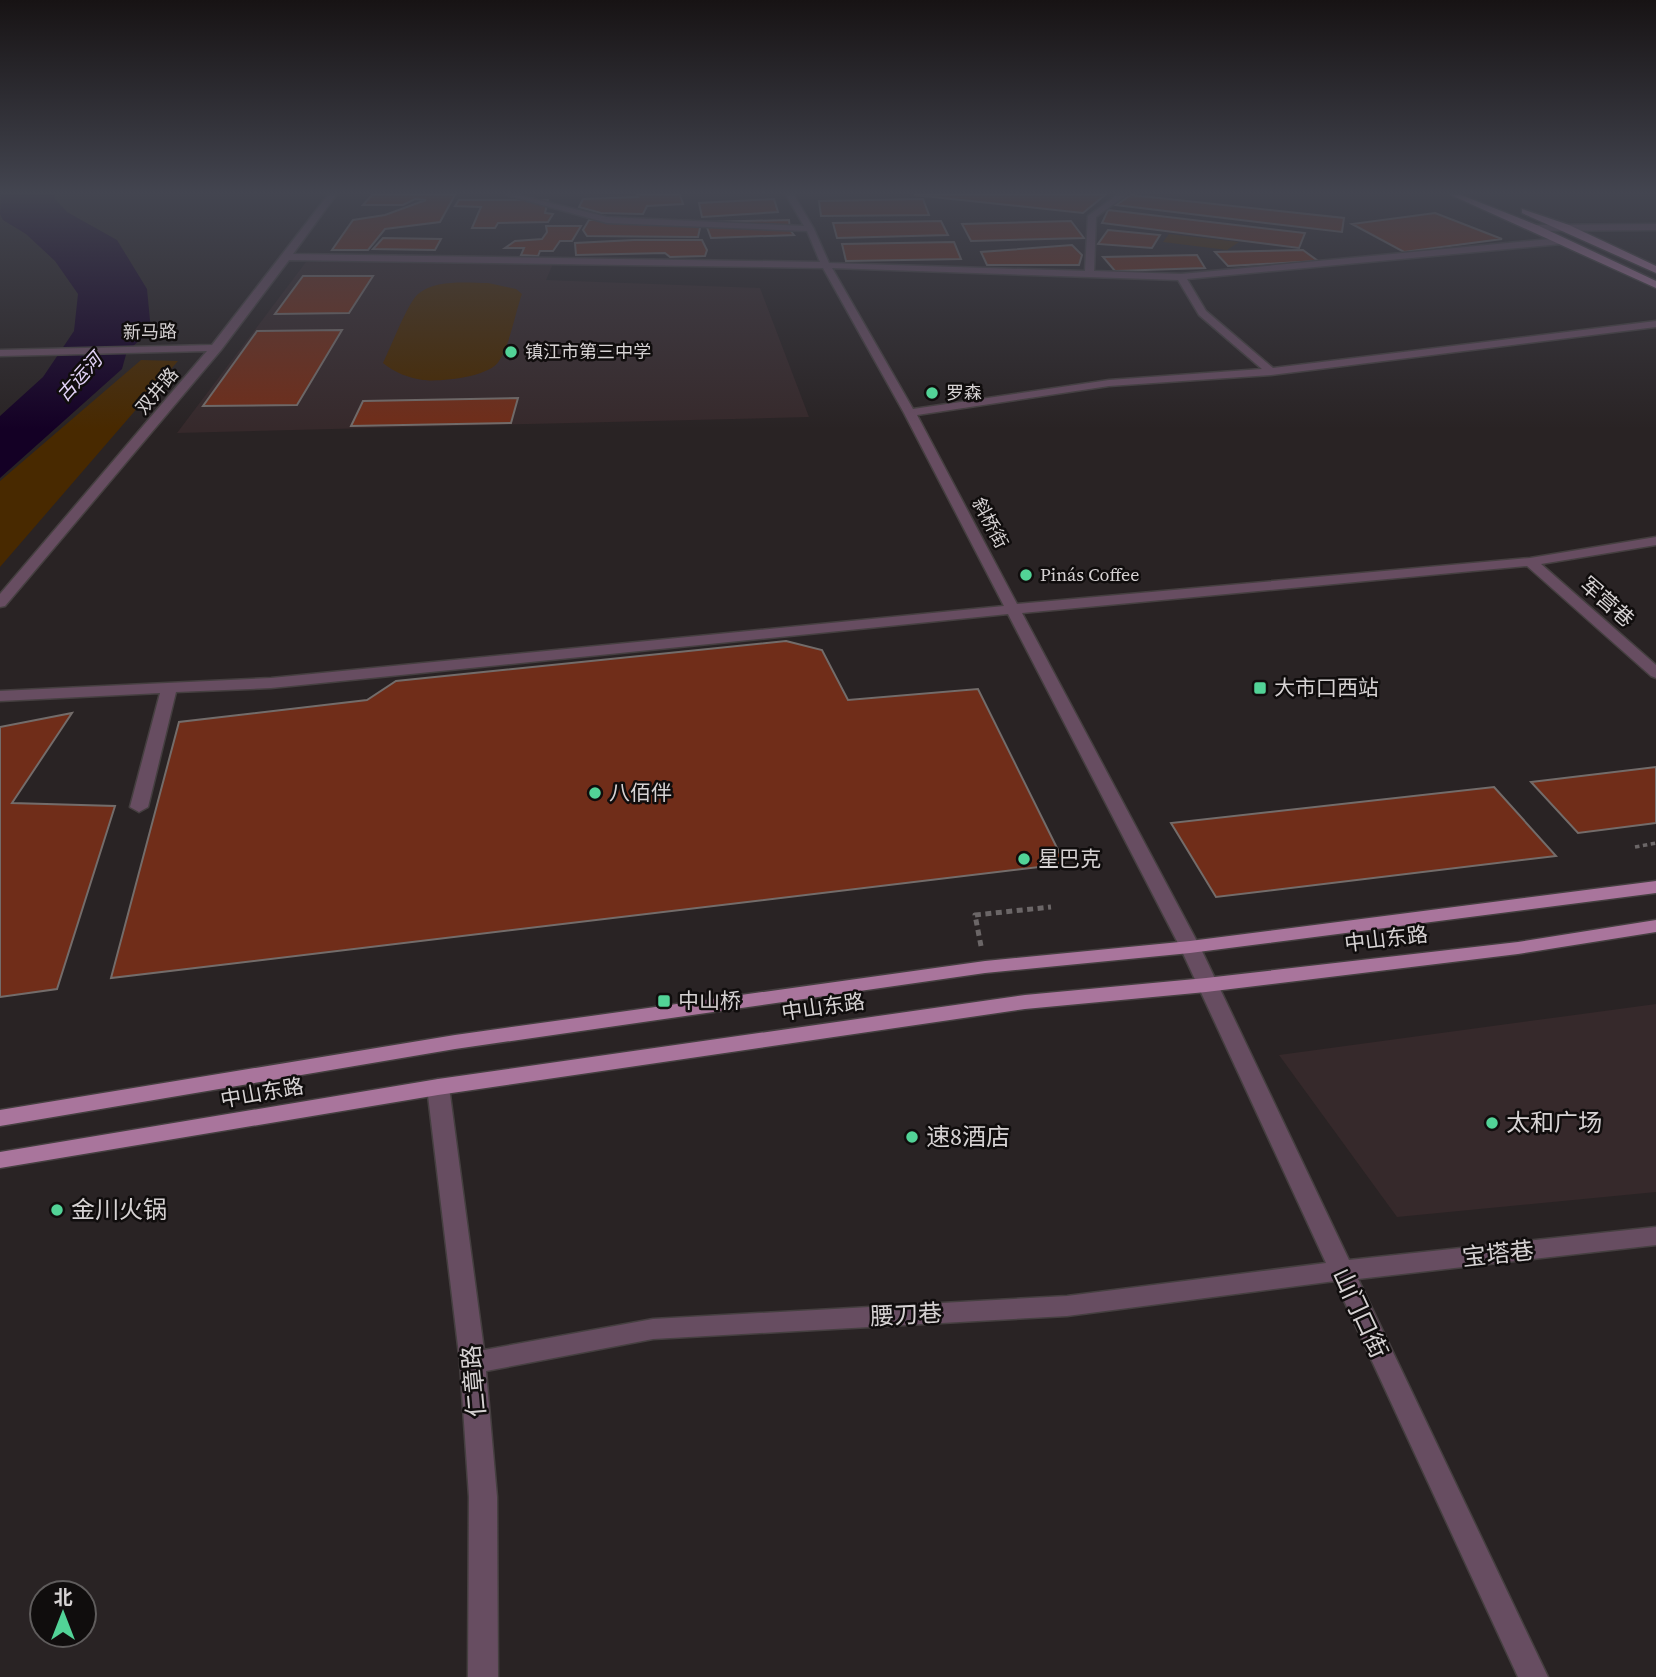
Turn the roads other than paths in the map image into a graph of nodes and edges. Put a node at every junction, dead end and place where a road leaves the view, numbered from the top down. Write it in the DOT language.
graph roads {
  1 [pos="276,273"];
  2 [pos="830,273"];
  3 [pos="1038,273"];
  4 [pos="1219,273"];
  5 [pos="1631,273"];
  6 [pos="1089,275"];
  7 [pos="1181,277"];
  8 [pos="1656,285"];
  9 [pos="1656,324"];
  10 [pos="217,348"];
  11 [pos="0,353"];
  12 [pos="16,353"];
  13 [pos="0,368"];
  14 [pos="1271,372"];
  15 [pos="910,412"];
  16 [pos="1656,541"];
  17 [pos="1531,562"];
  18 [pos="0,603"];
  19 [pos="1014,609"];
  20 [pos="1656,673"];
  21 [pos="169,688"];
  22 [pos="0,696"];
  23 [pos="139,807"];
  24 [pos="1656,887"];
  25 [pos="1656,926"];
  26 [pos="1190,947"];
  27 [pos="1206,985"];
  28 [pos="438,1087"];
  29 [pos="0,1118"];
  30 [pos="0,1160"];
  31 [pos="1656,1236"];
  32 [pos="1340,1271"];
  33 [pos="473,1363"];
  34 [pos="483,1677"];
  35 [pos="1534,1677"];
  1 -- 10 [label="street, 双井路"];
  2 -- 15 [label="street, 斜桥街"];
  3 -- 6 [label="street"];
  4 -- 7 [label="street"];
  5 -- 8 [label="main road"];
  6 -- 7 [label="street"];
  7 -- 14 [label="street"];
  9 -- 14 [label="street"];
  10 -- 12 [label="street, 新马路"];
  10 -- 18 [label="street, 双井路"];
  11 -- 12 [label="street, 新马路"];
  12 -- 13 [label="street"];
  14 -- 15 [label="street"];
  15 -- 19 [label="street, 斜桥街"];
  16 -- 17 [label="street"];
  17 -- 19 [label="street"];
  17 -- 20 [label="street, 军营巷"];
  19 -- 21 [label="street"];
  19 -- 26 [label="street, 斜桥街"];
  21 -- 22 [label="street"];
  21 -- 23 [label="street"];
  24 -- 26 [label="main road, 中山东路"];
  25 -- 27 [label="main road, 中山东路"];
  26 -- 27 [label="street, 山门口街"];
  26 -- 29 [label="main road, 中山东路"];
  27 -- 28 [label="main road, 中山东路"];
  27 -- 32 [label="street, 山门口街"];
  28 -- 30 [label="main road, 中山东路"];
  28 -- 33 [label="street, 仁章路"];
  31 -- 32 [label="street, 宝塔巷"];
  32 -- 33 [label="street, 腰刀巷"];
  32 -- 35 [label="street, 山门口街"];
  33 -- 34 [label="street, 仁章路"];
}
